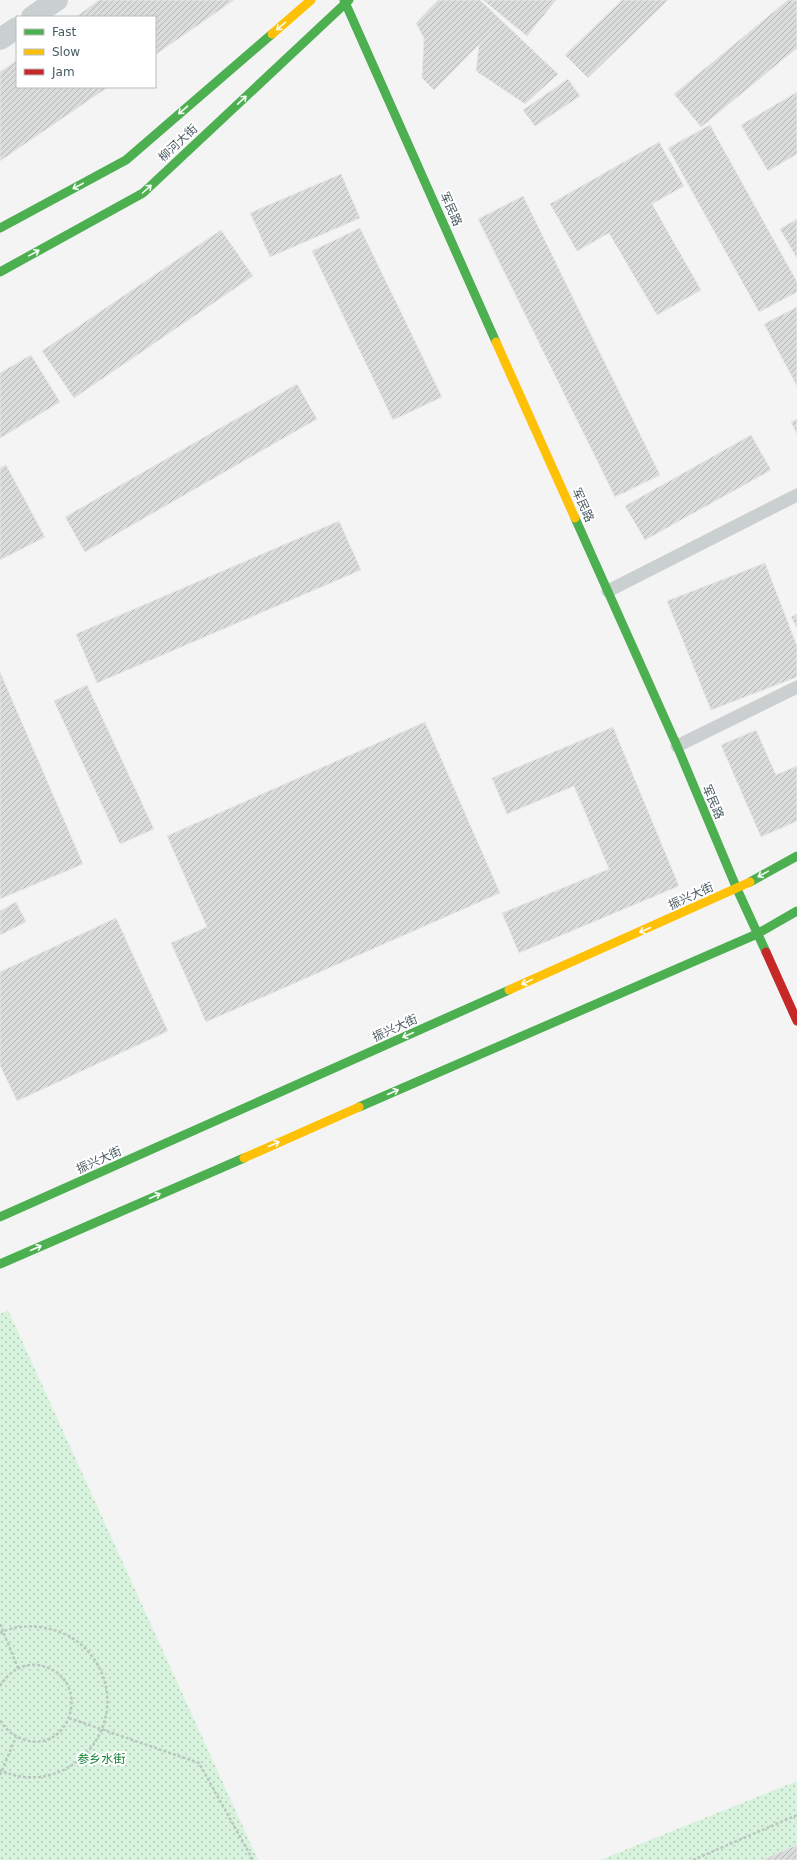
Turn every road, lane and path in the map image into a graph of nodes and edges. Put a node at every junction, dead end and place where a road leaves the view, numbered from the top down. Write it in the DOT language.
graph roads {
  1 [pos="57,0"];
  2 [pos="311,0"];
  3 [pos="346,1"];
  4 [pos="33,16"];
  5 [pos="16,29"];
  6 [pos="0,39"];
  7 [pos="0,228"];
  8 [pos="0,272"];
  9 [pos="797,495"];
  10 [pos="608,591"];
  11 [pos="797,687"];
  12 [pos="677,746"];
  13 [pos="797,856"];
  14 [pos="737,889"];
  15 [pos="797,911"];
  16 [pos="757,934"];
  17 [pos="797,1021"];
  18 [pos="0,1217"];
  19 [pos="0,1264"];
  20 [pos="0,1624"];
  21 [pos="2,1632"];
  22 [pos="18,1668"];
  23 [pos="0,1686"];
  24 [pos="69,1718"];
  25 [pos="0,1720"];
  26 [pos="103,1730"];
  27 [pos="16,1737"];
  28 [pos="1,1771"];
  29 [pos="0,1775"];
  30 [pos="797,1815"];
  31 [pos="253,1860"];
  32 [pos="693,1860"];
  1 -- 4 [label="street"];
  2 -- 7 [label="street, 柳河大街, one-way"];
  8 -- 3 [label="street, 柳河大街, one-way"];
  3 -- 10 [label="street, 军民路"];
  5 -- 6 [label="street"];
  9 -- 10 [label="lane"];
  10 -- 12 [label="street, 军民路"];
  11 -- 12 [label="lane"];
  12 -- 14 [label="street, 军民路"];
  13 -- 14 [label="street, 振兴大街, one-way"];
  14 -- 16 [label="street, 军民路"];
  14 -- 18 [label="street, 振兴大街, one-way"];
  15 -- 16 [label="street"];
  16 -- 17 [label="street, 军民路"];
  19 -- 16 [label="street, one-way"];
  20 -- 21 [label="path"];
  21 -- 22 [label="path"];
  21 -- 26 [label="path"];
  22 -- 23 [label="path"];
  22 -- 24 [label="path"];
  24 -- 26 [label="path"];
  24 -- 27 [label="path"];
  25 -- 27 [label="path"];
  26 -- 28 [label="path"];
  26 -- 31 [label="path"];
  27 -- 28 [label="path"];
  28 -- 29 [label="path"];
  30 -- 32 [label="path"];
}
